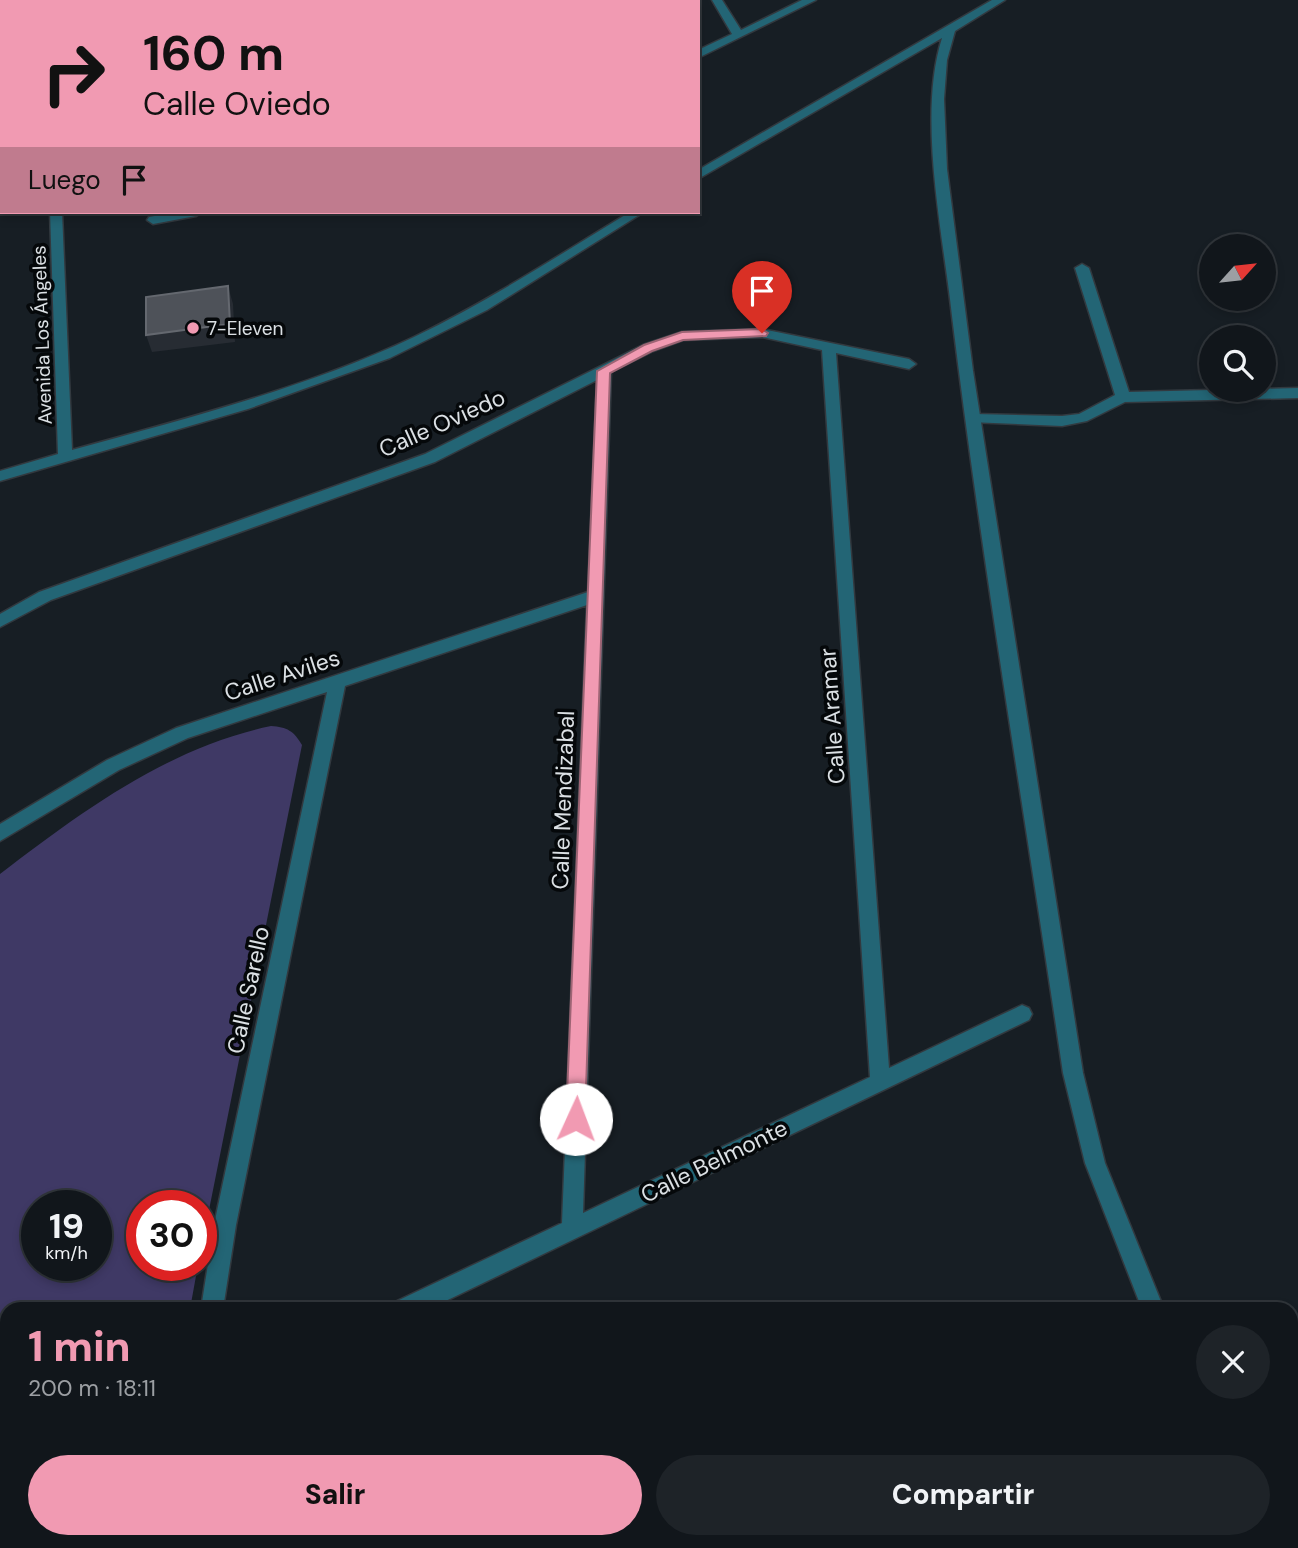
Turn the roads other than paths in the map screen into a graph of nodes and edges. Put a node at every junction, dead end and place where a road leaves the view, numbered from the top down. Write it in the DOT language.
graph roads {
  1 [pos="717,0"];
  2 [pos="811,0"];
  3 [pos="995,1"];
  4 [pos="950,31"];
  5 [pos="738,35"];
  6 [pos="702,53"];
  7 [pos="700,174"];
  8 [pos="56,214"];
  9 [pos="185,214"];
  10 [pos="635,214"];
  11 [pos="153,220"];
  12 [pos="1082,268"];
  13 [pos="829,347"];
  14 [pos="909,364"];
  15 [pos="604,371"];
  16 [pos="1298,394"];
  17 [pos="1123,397"];
  18 [pos="974,419"];
  19 [pos="65,456"];
  20 [pos="0,475"];
  21 [pos="595,596"];
  22 [pos="0,621"];
  23 [pos="337,682"];
  24 [pos="0,833"];
  25 [pos="1022,1014"];
  26 [pos="880,1082"];
  27 [pos="572,1230"];
  28 [pos="213,1302"];
  29 [pos="420,1302"];
  30 [pos="1150,1302"];
  1 -- 5 [label="street"];
  2 -- 5 [label="street"];
  3 -- 4 [label="street"];
  4 -- 7 [label="street"];
  4 -- 18 [label="street"];
  5 -- 6 [label="street"];
  8 -- 19 [label="street, Avenida Los Ángeles"];
  9 -- 11 [label="street"];
  10 -- 19 [label="street"];
  12 -- 17 [label="street"];
  13 -- 14 [label="street, Calle Oviedo"];
  13 -- 15 [label="street, Calle Oviedo"];
  13 -- 26 [label="street, Calle Aramar"];
  15 -- 21 [label="street, Calle Mendizabal"];
  15 -- 22 [label="street, Calle Oviedo"];
  16 -- 17 [label="street"];
  17 -- 18 [label="street"];
  18 -- 30 [label="street"];
  19 -- 20 [label="street"];
  21 -- 23 [label="street, Calle Aviles"];
  21 -- 27 [label="street, Calle Mendizabal"];
  23 -- 24 [label="street, Calle Aviles"];
  23 -- 28 [label="street, Calle Sarello"];
  25 -- 26 [label="street, Calle Belmonte"];
  26 -- 27 [label="street, Calle Belmonte"];
  27 -- 29 [label="street, Calle Belmonte"];
}
